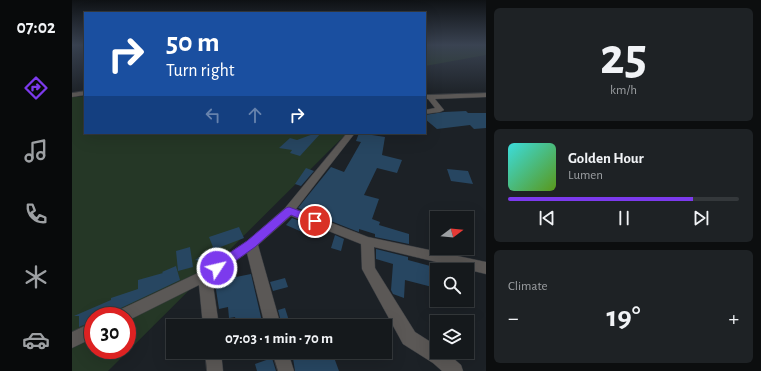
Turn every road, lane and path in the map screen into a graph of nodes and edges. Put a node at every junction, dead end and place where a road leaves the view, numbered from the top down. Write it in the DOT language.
graph roads {
  1 [pos="84,94"];
  2 [pos="72,95"];
  3 [pos="486,95"];
  4 [pos="428,97"];
  5 [pos="426,112"];
  6 [pos="350,134"];
  7 [pos="289,211"];
  8 [pos="367,241"];
  9 [pos="251,244"];
  10 [pos="486,268"];
  11 [pos="205,276"];
  12 [pos="136,309"];
  13 [pos="210,319"];
  14 [pos="271,319"];
  15 [pos="84,334"];
  16 [pos="72,340"];
  17 [pos="214,359"];
  18 [pos="282,359"];
  19 [pos="216,371"];
  20 [pos="286,371"];
  21 [pos="455,371"];
  1 -- 2 [label="street"];
  3 -- 4 [label="street"];
  4 -- 5 [label="street"];
  6 -- 7 [label="street"];
  7 -- 8 [label="street"];
  7 -- 9 [label="street"];
  8 -- 10 [label="street"];
  8 -- 21 [label="street"];
  9 -- 11 [label="street"];
  9 -- 14 [label="street"];
  11 -- 12 [label="street"];
  11 -- 13 [label="street"];
  15 -- 16 [label="street"];
  17 -- 19 [label="street"];
  18 -- 20 [label="street"];
}
